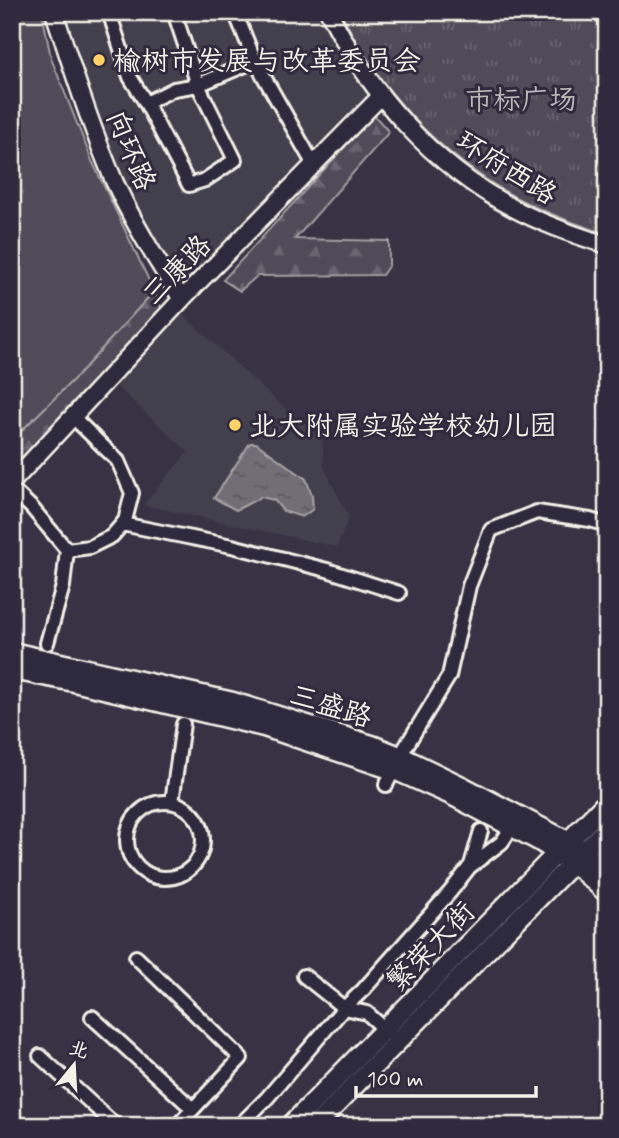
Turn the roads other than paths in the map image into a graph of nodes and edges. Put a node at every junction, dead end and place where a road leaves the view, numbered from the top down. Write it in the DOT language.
graph roads {
  1 [pos="54,12"];
  2 [pos="109,12"];
  3 [pos="174,12"];
  4 [pos="235,12"];
  5 [pos="329,12"];
  6 [pos="255,61"];
  7 [pos="198,85"];
  8 [pos="381,96"];
  9 [pos="146,103"];
  10 [pos="314,164"];
  11 [pos="607,245"];
  12 [pos="182,299"];
  13 [pos="73,417"];
  14 [pos="12,482"];
  15 [pos="12,489"];
  16 [pos="122,524"];
  17 [pos="607,525"];
  18 [pos="67,550"];
  19 [pos="399,593"];
  20 [pos="47,643"];
  21 [pos="12,652"];
  22 [pos="12,670"];
  23 [pos="183,724"];
  24 [pos="394,770"];
  25 [pos="172,802"];
  26 [pos="607,803"];
  27 [pos="512,827"];
  28 [pos="607,828"];
  29 [pos="481,831"];
  30 [pos="571,852"];
  31 [pos="471,865"];
  32 [pos="607,874"];
  33 [pos="607,893"];
  34 [pos="136,957"];
  35 [pos="304,976"];
  36 [pos="344,1009"];
  37 [pos="92,1017"];
  38 [pos="391,1035"];
  39 [pos="40,1056"];
  40 [pos="193,1109"];
  41 [pos="116,1126"];
  42 [pos="177,1126"];
  43 [pos="239,1126"];
  44 [pos="290,1126"];
  45 [pos="315,1126"];
  1 -- 12 [label="street, 向环路"];
  2 -- 9 [label="street"];
  3 -- 7 [label="street"];
  4 -- 6 [label="street"];
  5 -- 8 [label="street, 环府西路"];
  6 -- 7 [label="street"];
  6 -- 10 [label="street"];
  7 -- 9 [label="street"];
  7 -- 9 [label="street"];
  8 -- 10 [label="street, 三康路"];
  8 -- 11 [label="street, 环府西路"];
  10 -- 12 [label="street, 三康路"];
  12 -- 13 [label="street, 三康路"];
  13 -- 14 [label="street, 三康路"];
  13 -- 16 [label="street"];
  15 -- 18 [label="street"];
  16 -- 18 [label="street"];
  16 -- 19 [label="street"];
  17 -- 24 [label="street"];
  18 -- 20 [label="street"];
  21 -- 24 [label="main road, 三盛路"];
  22 -- 24 [label="main road"];
  23 -- 25 [label="street"];
  24 -- 27 [label="main road, 三盛路"];
  24 -- 30 [label="main road, 三盛路"];
  25 -- 25 [label="street"];
  26 -- 30 [label="main road, 繁荣大街"];
  27 -- 30 [label="main road, 三盛路"];
  27 -- 31 [label="street"];
  28 -- 30 [label="main road, 繁荣大街"];
  29 -- 31 [label="street"];
  30 -- 32 [label="main road, 三盛路"];
  30 -- 33 [label="main road, 三盛路"];
  30 -- 38 [label="main road, 繁荣大街"];
  31 -- 36 [label="street"];
  34 -- 40 [label="street"];
  35 -- 36 [label="street"];
  36 -- 38 [label="street"];
  36 -- 43 [label="street"];
  37 -- 40 [label="street"];
  38 -- 44 [label="main road, 繁荣大街"];
  38 -- 45 [label="main road, 繁荣大街"];
  39 -- 41 [label="street"];
  40 -- 42 [label="street"];
}
